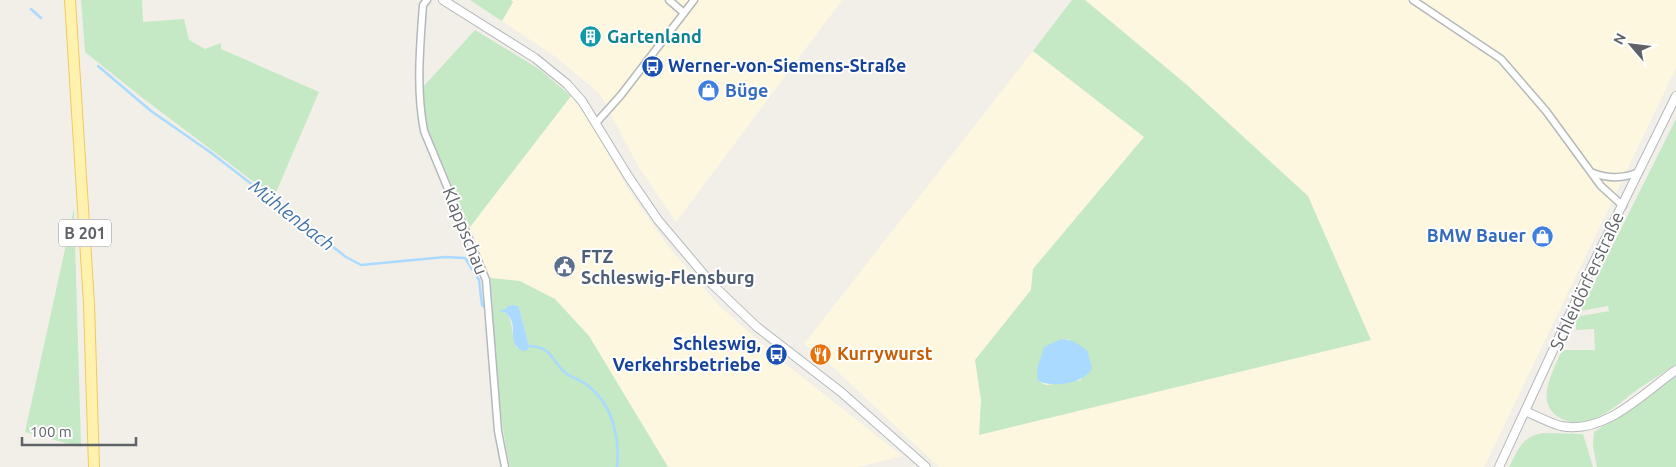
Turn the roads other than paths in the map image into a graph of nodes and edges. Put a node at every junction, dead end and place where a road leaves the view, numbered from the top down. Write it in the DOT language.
graph roads {
  1 [pos="70,0"];
  2 [pos="427,0"];
  3 [pos="443,0"];
  4 [pos="669,0"];
  5 [pos="694,0"];
  6 [pos="1413,0"];
  7 [pos="684,13"];
  8 [pos="1676,96"];
  9 [pos="596,123"];
  10 [pos="1591,172"];
  11 [pos="1639,172"];
  12 [pos="1623,206"];
  13 [pos="1676,370"];
  14 [pos="1526,411"];
  15 [pos="94,467"];
  16 [pos="505,467"];
  17 [pos="926,467"];
  18 [pos="1499,467"];
  1 -- 15 [label="main road, B 201"];
  2 -- 16 [label="street, Klappschau"];
  3 -- 9 [label="street"];
  4 -- 7 [label="street"];
  5 -- 7 [label="street"];
  6 -- 10 [label="street"];
  7 -- 9 [label="street"];
  8 -- 11 [label="street, Schleidörferstraße"];
  9 -- 17 [label="street"];
  10 -- 11 [label="street"];
  10 -- 12 [label="street"];
  11 -- 12 [label="street, Schleidörferstraße"];
  12 -- 14 [label="street, Schleidörferstraße"];
  13 -- 14 [label="street"];
  14 -- 18 [label="street, Schleidörferstraße"];
}
